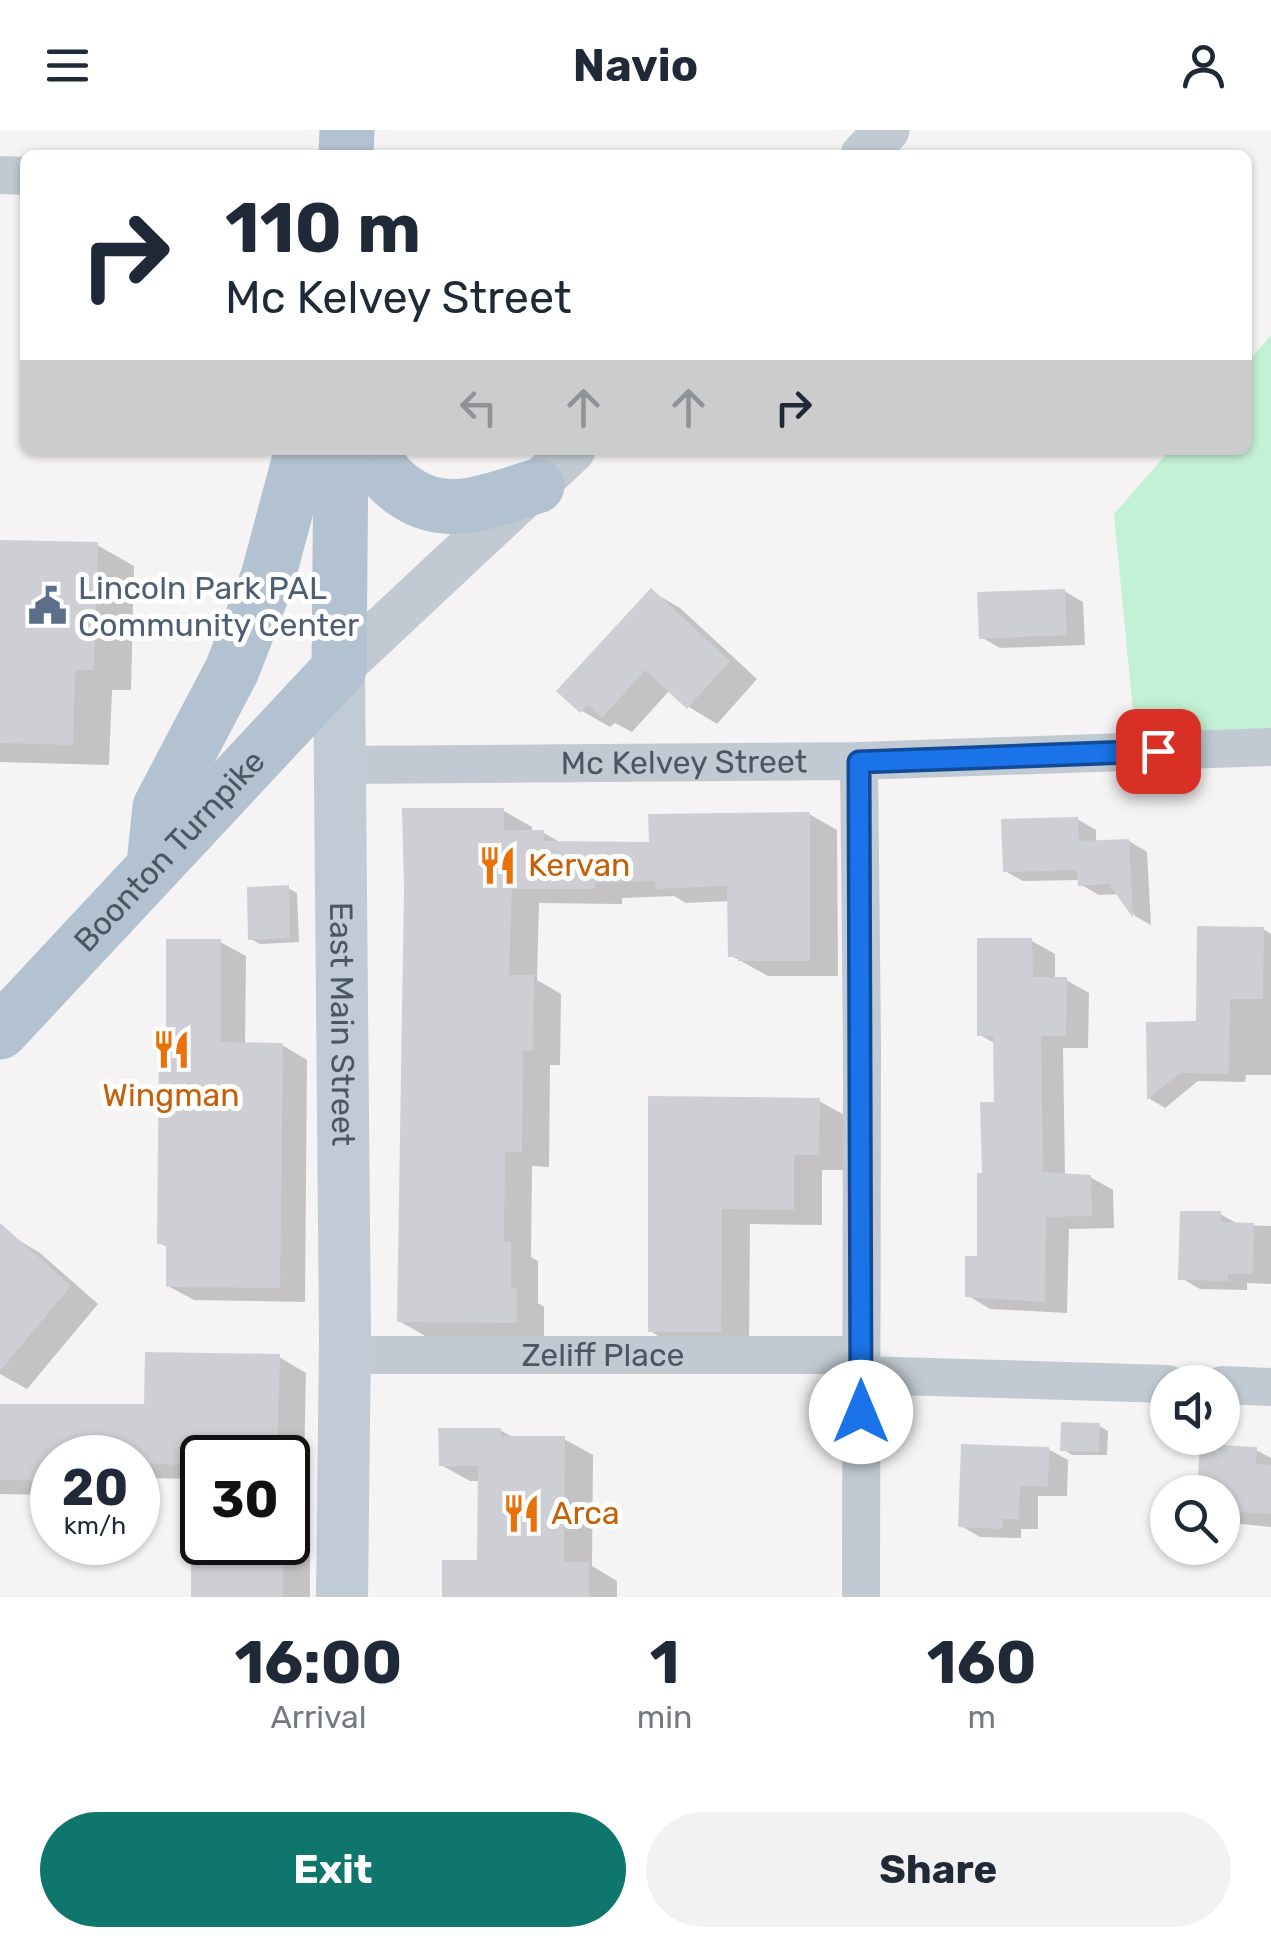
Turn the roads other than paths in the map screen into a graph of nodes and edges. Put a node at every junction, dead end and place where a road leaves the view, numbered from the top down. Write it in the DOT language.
graph roads {
  1 [pos="887,130"];
  2 [pos="869,150"];
  3 [pos="301,455"];
  4 [pos="341,455"];
  5 [pos="375,455"];
  6 [pos="555,468"];
  7 [pos="339,670"];
  8 [pos="1271,747"];
  9 [pos="859,762"];
  10 [pos="339,765"];
  11 [pos="154,864"];
  12 [pos="0,1032"];
  13 [pos="345,1356"];
  14 [pos="861,1365"];
  15 [pos="1150,1383"];
  16 [pos="1240,1386"];
  17 [pos="1271,1387"];
  18 [pos="342,1597"];
  19 [pos="861,1597"];
  1 -- 2 [label="street"];
  3 -- 11 [label="main road"];
  4 -- 7 [label="main road, East Main Street"];
  5 -- 6 [label="main road"];
  6 -- 7 [label="street"];
  7 -- 10 [label="main road, East Main Street"];
  7 -- 11 [label="main road, Boonton Turnpike"];
  8 -- 9 [label="street, Mc Kelvey Street"];
  9 -- 10 [label="street, Mc Kelvey Street"];
  9 -- 14 [label="street"];
  10 -- 13 [label="main road, East Main Street"];
  11 -- 12 [label="main road, Boonton Turnpike"];
  13 -- 14 [label="street, Zeliff Place"];
  13 -- 18 [label="main road, East Main Street"];
  14 -- 15 [label="street, Zeliff Place"];
  14 -- 19 [label="street"];
  16 -- 17 [label="street"];
}
